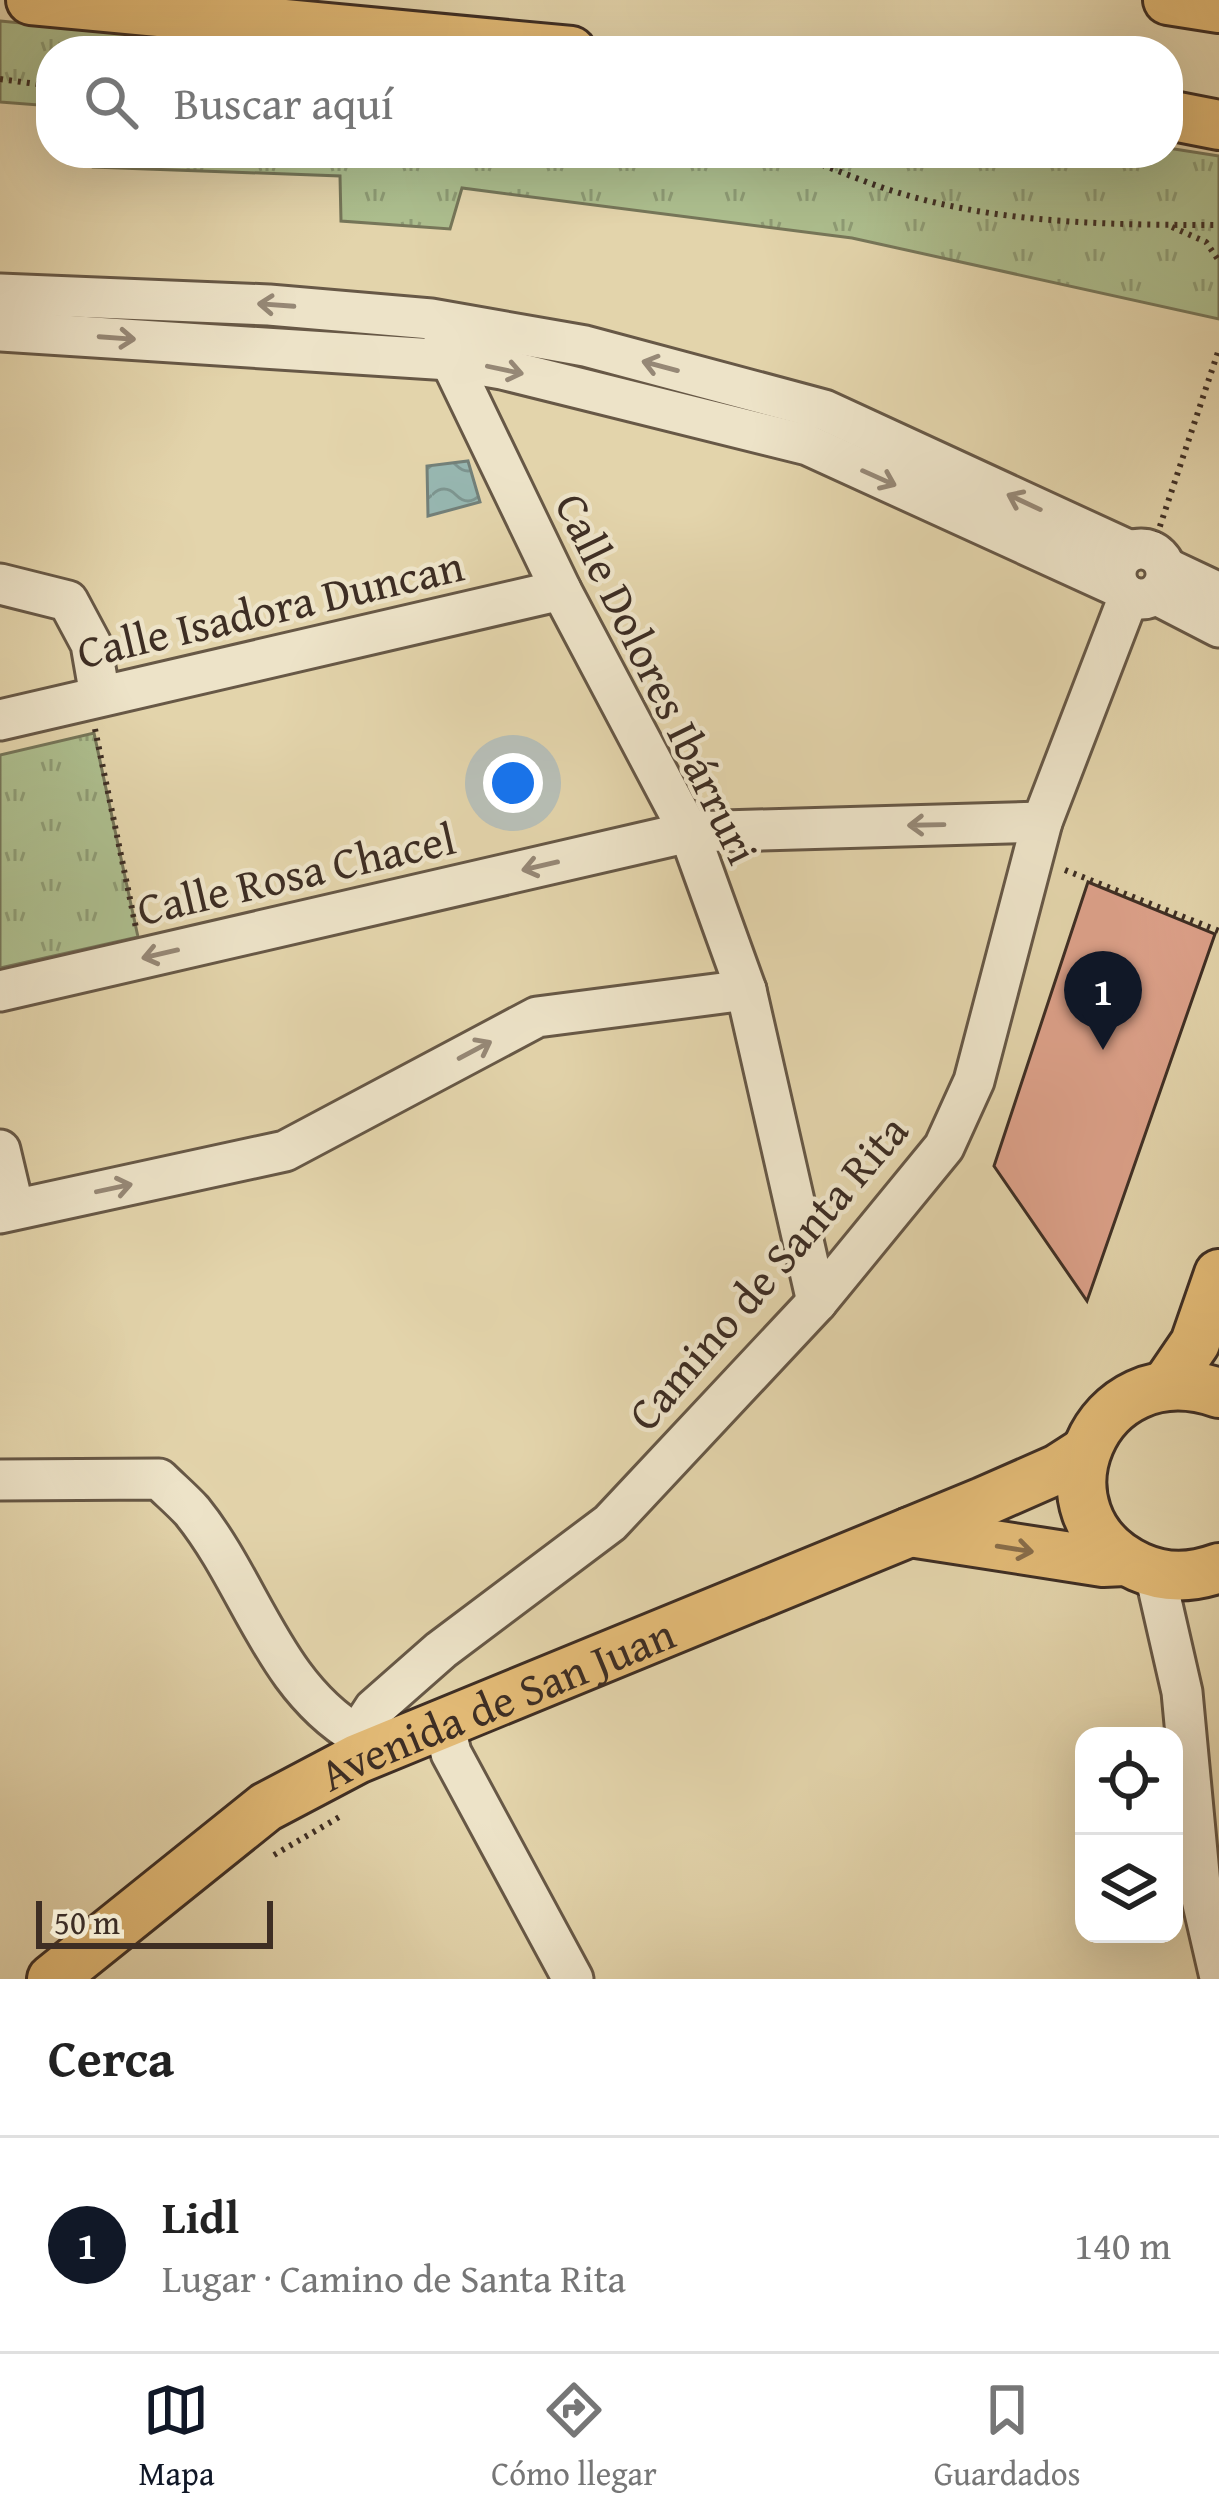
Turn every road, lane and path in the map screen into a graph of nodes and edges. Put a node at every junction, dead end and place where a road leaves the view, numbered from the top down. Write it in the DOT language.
graph roads {
  1 [pos="31,0"];
  2 [pos="1168,0"];
  3 [pos="1219,8"];
  4 [pos="412,36"];
  5 [pos="0,79"];
  6 [pos="36,84"];
  7 [pos="1183,118"];
  8 [pos="1219,125"];
  9 [pos="830,168"];
  10 [pos="1168,225"];
  11 [pos="1219,225"];
  12 [pos="1219,261"];
  13 [pos="0,294"];
  14 [pos="430,319"];
  15 [pos="0,331"];
  16 [pos="1219,349"];
  17 [pos="450,360"];
  18 [pos="1136,573"];
  19 [pos="0,584"];
  20 [pos="561,590"];
  21 [pos="1219,593"];
  22 [pos="1219,627"];
  23 [pos="100,696"];
  24 [pos="0,720"];
  25 [pos="688,832"];
  26 [pos="1038,840"];
  27 [pos="1219,931"];
  28 [pos="145,957"];
  29 [pos="0,991"];
  30 [pos="746,991"];
  31 [pos="0,1150"];
  32 [pos="7,1211"];
  33 [pos="1219,1274"];
  34 [pos="817,1302"];
  35 [pos="1167,1384"];
  36 [pos="1219,1393"];
  37 [pos="1086,1450"];
  38 [pos="0,1480"];
  39 [pos="905,1532"];
  40 [pos="1140,1568"];
  41 [pos="1219,1568"];
  42 [pos="441,1650"];
  43 [pos="458,1718"];
  44 [pos="357,1747"];
  45 [pos="1219,1973"];
  46 [pos="52,1979"];
  47 [pos="573,1979"];
  1 -- 4 [label="main road"];
  2 -- 3 [label="main road"];
  5 -- 6 [label="path"];
  7 -- 8 [label="main road"];
  9 -- 10 [label="path"];
  10 -- 11 [label="path"];
  10 -- 12 [label="path"];
  14 -- 13 [label="street, one-way"];
  14 -- 17 [label="street, Calle Dolores Ibárruri"];
  18 -- 14 [label="street, one-way"];
  15 -- 17 [label="street, one-way"];
  16 -- 18 [label="path"];
  17 -- 18 [label="street, one-way"];
  17 -- 20 [label="street, Calle Dolores Ibárruri"];
  18 -- 21 [label="street"];
  18 -- 22 [label="street"];
  18 -- 26 [label="street, Camino de Santa Rita"];
  19 -- 23 [label="street"];
  20 -- 23 [label="street, Calle Isadora Duncan"];
  20 -- 25 [label="street, Calle Dolores Ibárruri"];
  23 -- 24 [label="street, Calle Isadora Duncan"];
  23 -- 28 [label="path"];
  26 -- 25 [label="street, Calle Rosa Chacel, one-way"];
  25 -- 28 [label="street, Calle Rosa Chacel, one-way"];
  25 -- 30 [label="street, Calle Dolores Ibárruri"];
  26 -- 27 [label="path"];
  26 -- 34 [label="street, Camino de Santa Rita"];
  28 -- 29 [label="street, Calle Rosa Chacel"];
  32 -- 30 [label="street, one-way"];
  30 -- 34 [label="street, Calle Dolores Ibárruri"];
  31 -- 32 [label="street"];
  33 -- 35 [label="main road"];
  34 -- 42 [label="street, Camino de Santa Rita"];
  35 -- 36 [label="main road"];
  35 -- 37 [label="main road"];
  37 -- 39 [label="main road, Avenida de San Juan"];
  37 -- 40 [label="main road"];
  38 -- 44 [label="street"];
  39 -- 40 [label="main road, one-way"];
  39 -- 43 [label="main road, Avenida de San Juan"];
  40 -- 41 [label="main road"];
  40 -- 45 [label="street"];
  42 -- 43 [label="street"];
  42 -- 44 [label="street, Camino de Santa Rita"];
  43 -- 44 [label="main road, Avenida de San Juan"];
  43 -- 47 [label="street"];
  44 -- 46 [label="main road, Avenida de San Juan"];
}
